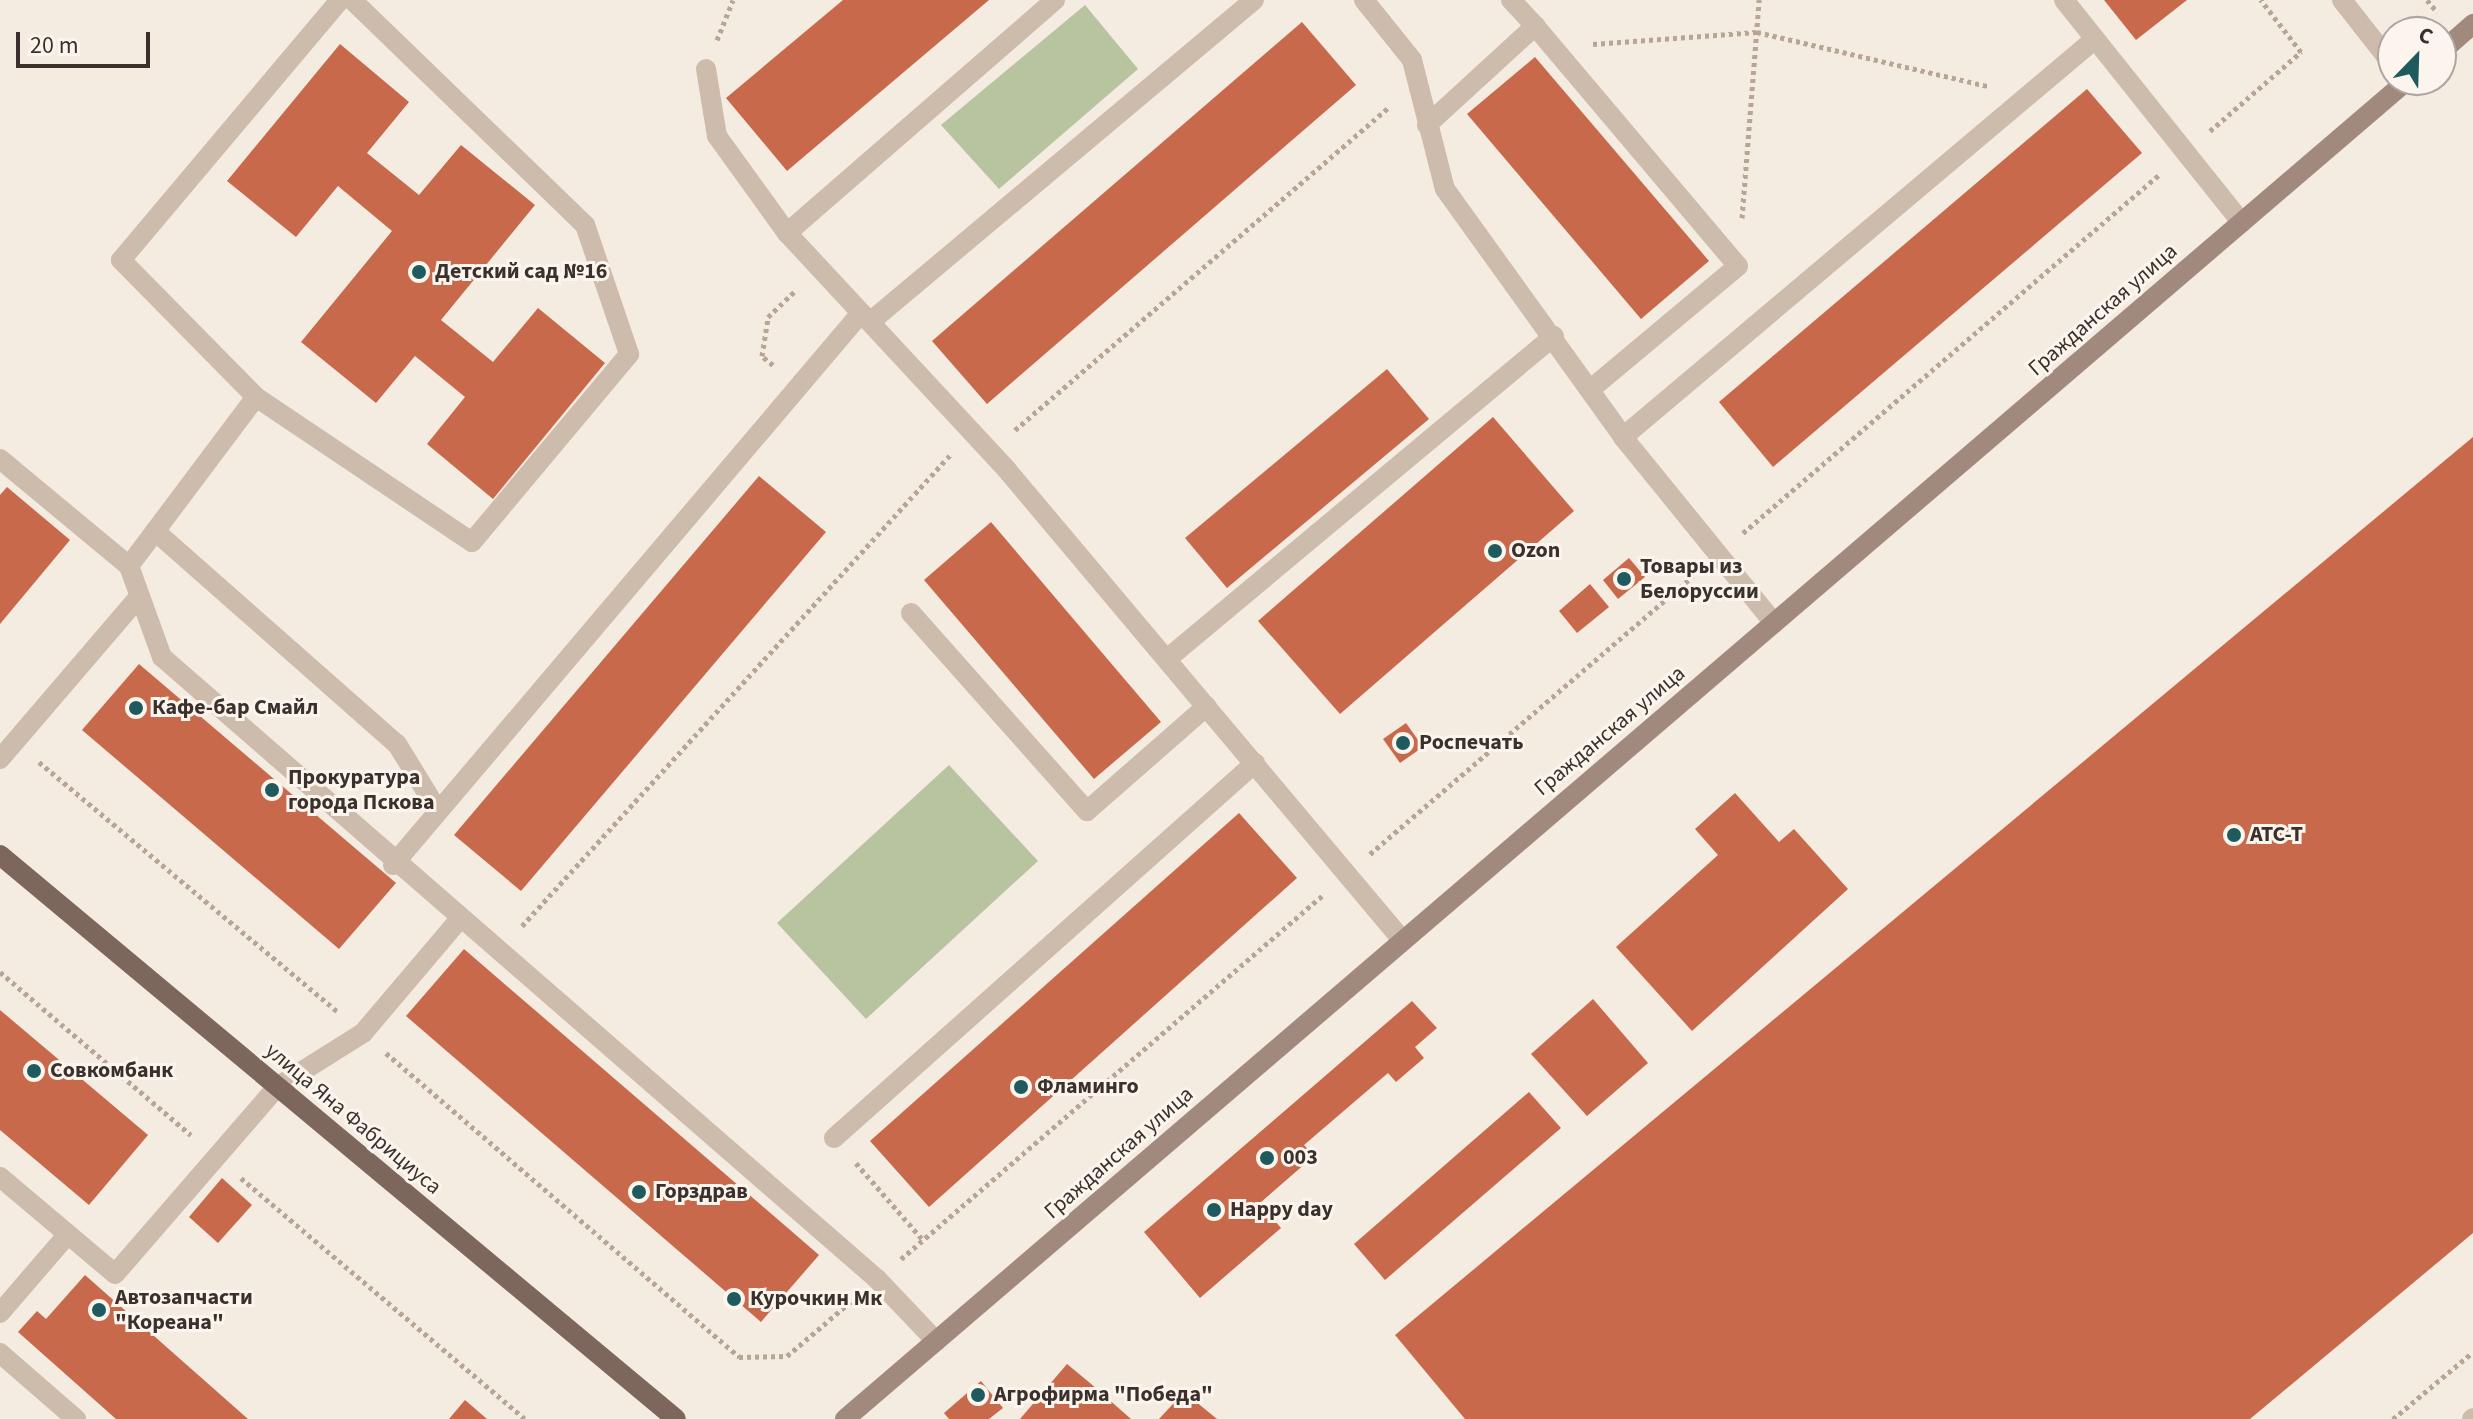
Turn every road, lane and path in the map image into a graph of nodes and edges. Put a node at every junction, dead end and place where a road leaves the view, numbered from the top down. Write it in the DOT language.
graph roads {
  1 [pos="340,0"];
  2 [pos="352,0"];
  3 [pos="733,0"];
  4 [pos="1055,0"];
  5 [pos="1254,0"];
  6 [pos="1511,0"];
  7 [pos="1759,0"];
  8 [pos="2064,0"];
  9 [pos="2261,0"];
  10 [pos="2342,0"];
  11 [pos="1369,2"];
  12 [pos="2473,24"];
  13 [pos="1535,26"];
  14 [pos="1757,32"];
  15 [pos="2457,38"];
  16 [pos="2095,39"];
  17 [pos="2377,45"];
  18 [pos="1553,47"];
  19 [pos="706,69"];
  20 [pos="1417,82"];
  21 [pos="2028,95"];
  22 [pos="2390,96"];
  23 [pos="1427,125"];
  24 [pos="2185,152"];
  25 [pos="2242,223"];
  26 [pos="787,233"];
  27 [pos="1738,266"];
  28 [pos="819,267"];
  29 [pos="865,318"];
  30 [pos="1554,336"];
  31 [pos="798,386"];
  32 [pos="1592,388"];
  33 [pos="256,397"];
  34 [pos="971,431"];
  35 [pos="1623,437"];
  36 [pos="990,452"];
  37 [pos="0,459"];
  38 [pos="155,531"];
  39 [pos="1721,552"];
  40 [pos="129,566"];
  41 [pos="138,598"];
  42 [pos="911,613"];
  43 [pos="1774,623"];
  44 [pos="1167,659"];
  45 [pos="1207,706"];
  46 [pos="0,759"];
  47 [pos="1255,763"];
  48 [pos="438,811"];
  49 [pos="0,855"];
  50 [pos="393,865"];
  51 [pos="1349,873"];
  52 [pos="459,920"];
  53 [pos="1403,941"];
  54 [pos="497,954"];
  55 [pos="0,972"];
  56 [pos="277,1087"];
  57 [pos="834,1138"];
  58 [pos="218,1159"];
  59 [pos="0,1177"];
  60 [pos="67,1235"];
  61 [pos="923,1240"];
  62 [pos="877,1279"];
  63 [pos="0,1313"];
  64 [pos="936,1341"];
  65 [pos="2473,1352"];
  66 [pos="0,1353"];
  67 [pos="787,1356"];
  68 [pos="76,1419"];
  69 [pos="525,1419"];
  70 [pos="676,1419"];
  71 [pos="845,1419"];
  72 [pos="2393,1419"];
  1 -- 33 [label="street"];
  2 -- 33 [label="street"];
  3 -- 19 [label="path"];
  4 -- 26 [label="street"];
  5 -- 29 [label="street"];
  6 -- 13 [label="street"];
  7 -- 14 [label="path"];
  8 -- 16 [label="street"];
  9 -- 24 [label="path"];
  10 -- 17 [label="street"];
  11 -- 20 [label="street"];
  12 -- 15 [label="street"];
  13 -- 18 [label="street"];
  13 -- 23 [label="street"];
  14 -- 18 [label="path"];
  14 -- 21 [label="path"];
  14 -- 27 [label="path"];
  16 -- 21 [label="street"];
  16 -- 24 [label="street"];
  18 -- 27 [label="street"];
  19 -- 26 [label="street"];
  20 -- 23 [label="street"];
  20 -- 36 [label="path"];
  21 -- 35 [label="street"];
  22 -- 25 [label="street, Гражданская улица"];
  23 -- 30 [label="street"];
  24 -- 25 [label="street"];
  24 -- 39 [label="path"];
  25 -- 43 [label="street, Гражданская улица"];
  26 -- 28 [label="street"];
  27 -- 32 [label="street"];
  28 -- 29 [label="street"];
  28 -- 31 [label="path"];
  29 -- 31 [label="street"];
  29 -- 34 [label="street"];
  30 -- 32 [label="street"];
  30 -- 44 [label="street"];
  31 -- 48 [label="street"];
  32 -- 35 [label="street"];
  33 -- 38 [label="street"];
  34 -- 36 [label="street"];
  34 -- 54 [label="path"];
  35 -- 39 [label="street"];
  36 -- 44 [label="street"];
  37 -- 40 [label="street"];
  38 -- 40 [label="street"];
  38 -- 48 [label="street"];
  39 -- 43 [label="street"];
  39 -- 51 [label="path"];
  40 -- 41 [label="street"];
  41 -- 46 [label="street"];
  41 -- 50 [label="street"];
  42 -- 45 [label="street"];
  43 -- 53 [label="street, Гражданская улица"];
  44 -- 45 [label="street"];
  45 -- 47 [label="street"];
  47 -- 51 [label="street"];
  47 -- 57 [label="street"];
  48 -- 50 [label="street"];
  49 -- 56 [label="main road, улица Яна Фабрициуса"];
  50 -- 52 [label="street"];
  51 -- 53 [label="street"];
  51 -- 61 [label="path"];
  52 -- 54 [label="street"];
  52 -- 56 [label="street"];
  53 -- 64 [label="street, Гражданская улица"];
  54 -- 62 [label="street"];
  55 -- 58 [label="path"];
  56 -- 58 [label="street"];
  56 -- 70 [label="main road, улица Яна Фабрициуса"];
  57 -- 61 [label="path"];
  58 -- 60 [label="street"];
  58 -- 69 [label="path"];
  59 -- 60 [label="street"];
  60 -- 63 [label="street"];
  61 -- 62 [label="path"];
  62 -- 64 [label="street"];
  62 -- 67 [label="path"];
  64 -- 71 [label="street, Гражданская улица"];
  65 -- 72 [label="path"];
  66 -- 68 [label="street"];
}
